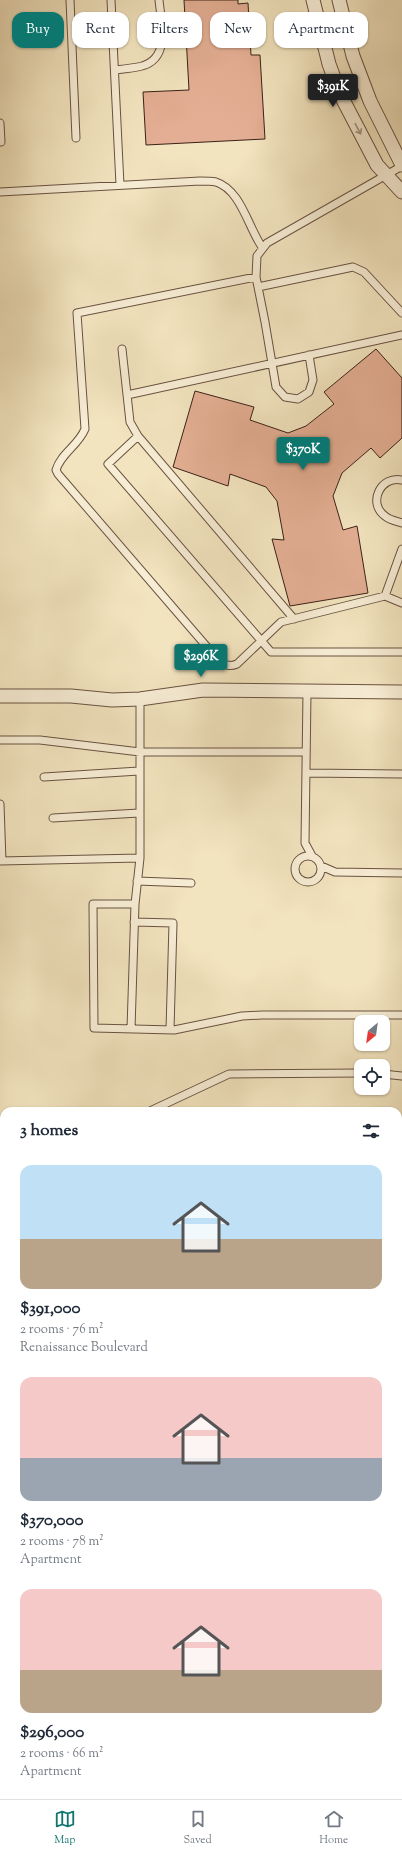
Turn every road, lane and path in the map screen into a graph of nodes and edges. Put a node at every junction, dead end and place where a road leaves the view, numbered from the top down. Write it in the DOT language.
graph roads {
  1 [pos="70,0"];
  2 [pos="111,0"];
  3 [pos="159,0"];
  4 [pos="313,0"];
  5 [pos="339,0"];
  6 [pos="115,70"];
  7 [pos="0,123"];
  8 [pos="76,138"];
  9 [pos="1,142"];
  10 [pos="402,165"];
  11 [pos="386,175"];
  12 [pos="120,185"];
  13 [pos="0,192"];
  14 [pos="402,192"];
  15 [pos="262,247"];
  16 [pos="256,277"];
  17 [pos="258,287"];
  18 [pos="402,313"];
  19 [pos="402,335"];
  20 [pos="122,349"];
  21 [pos="309,356"];
  22 [pos="272,364"];
  23 [pos="127,395"];
  24 [pos="138,436"];
  25 [pos="402,480"];
  26 [pos="402,523"];
  27 [pos="402,549"];
  28 [pos="385,596"];
  29 [pos="402,603"];
  30 [pos="294,619"];
  31 [pos="262,640"];
  32 [pos="402,652"];
  33 [pos="307,692"];
  34 [pos="402,692"];
  35 [pos="0,696"];
  36 [pos="140,699"];
  37 [pos="0,740"];
  38 [pos="140,752"];
  39 [pos="306,752"];
  40 [pos="140,771"];
  41 [pos="306,773"];
  42 [pos="402,774"];
  43 [pos="44,777"];
  44 [pos="0,804"];
  45 [pos="139,813"];
  46 [pos="53,818"];
  47 [pos="312,856"];
  48 [pos="140,858"];
  49 [pos="1,861"];
  50 [pos="321,866"];
  51 [pos="402,873"];
  52 [pos="137,881"];
  53 [pos="191,883"];
  54 [pos="135,904"];
  55 [pos="134,922"];
  56 [pos="402,1015"];
  57 [pos="131,1029"];
  58 [pos="170,1030"];
  59 [pos="354,1073"];
  60 [pos="390,1075"];
  61 [pos="402,1076"];
  62 [pos="159,1107"];
  1 -- 8 [label="lane"];
  2 -- 6 [label="lane"];
  3 -- 6 [label="lane"];
  4 -- 11 [label="street, one-way"];
  5 -- 10 [label="street"];
  6 -- 12 [label="lane"];
  7 -- 9 [label="lane"];
  10 -- 11 [label="lane"];
  11 -- 14 [label="street"];
  11 -- 15 [label="lane"];
  12 -- 13 [label="lane"];
  12 -- 15 [label="lane"];
  15 -- 16 [label="lane"];
  16 -- 17 [label="lane"];
  16 -- 31 [label="lane"];
  17 -- 18 [label="lane"];
  17 -- 22 [label="lane"];
  19 -- 21 [label="lane"];
  20 -- 23 [label="lane"];
  21 -- 22 [label="lane"];
  21 -- 22 [label="lane"];
  22 -- 23 [label="lane"];
  23 -- 24 [label="lane"];
  24 -- 30 [label="lane"];
  24 -- 31 [label="lane"];
  25 -- 26 [label="lane"];
  27 -- 28 [label="lane"];
  28 -- 29 [label="lane"];
  28 -- 30 [label="lane"];
  30 -- 31 [label="lane"];
  31 -- 32 [label="lane"];
  33 -- 34 [label="street"];
  33 -- 36 [label="street"];
  33 -- 39 [label="lane"];
  35 -- 36 [label="street"];
  36 -- 38 [label="lane"];
  37 -- 38 [label="lane"];
  38 -- 39 [label="lane"];
  38 -- 40 [label="lane"];
  39 -- 41 [label="lane"];
  40 -- 43 [label="lane"];
  40 -- 45 [label="lane"];
  41 -- 42 [label="lane"];
  41 -- 47 [label="lane"];
  44 -- 49 [label="lane"];
  45 -- 46 [label="lane"];
  45 -- 48 [label="lane"];
  47 -- 50 [label="lane"];
  47 -- 50 [label="lane"];
  48 -- 49 [label="lane"];
  48 -- 52 [label="lane"];
  50 -- 51 [label="lane"];
  52 -- 53 [label="lane"];
  52 -- 54 [label="lane"];
  54 -- 55 [label="lane"];
  54 -- 57 [label="lane"];
  55 -- 57 [label="lane"];
  55 -- 58 [label="lane"];
  56 -- 58 [label="lane"];
  57 -- 58 [label="lane"];
  59 -- 62 [label="lane"];
  60 -- 61 [label="lane"];
}
